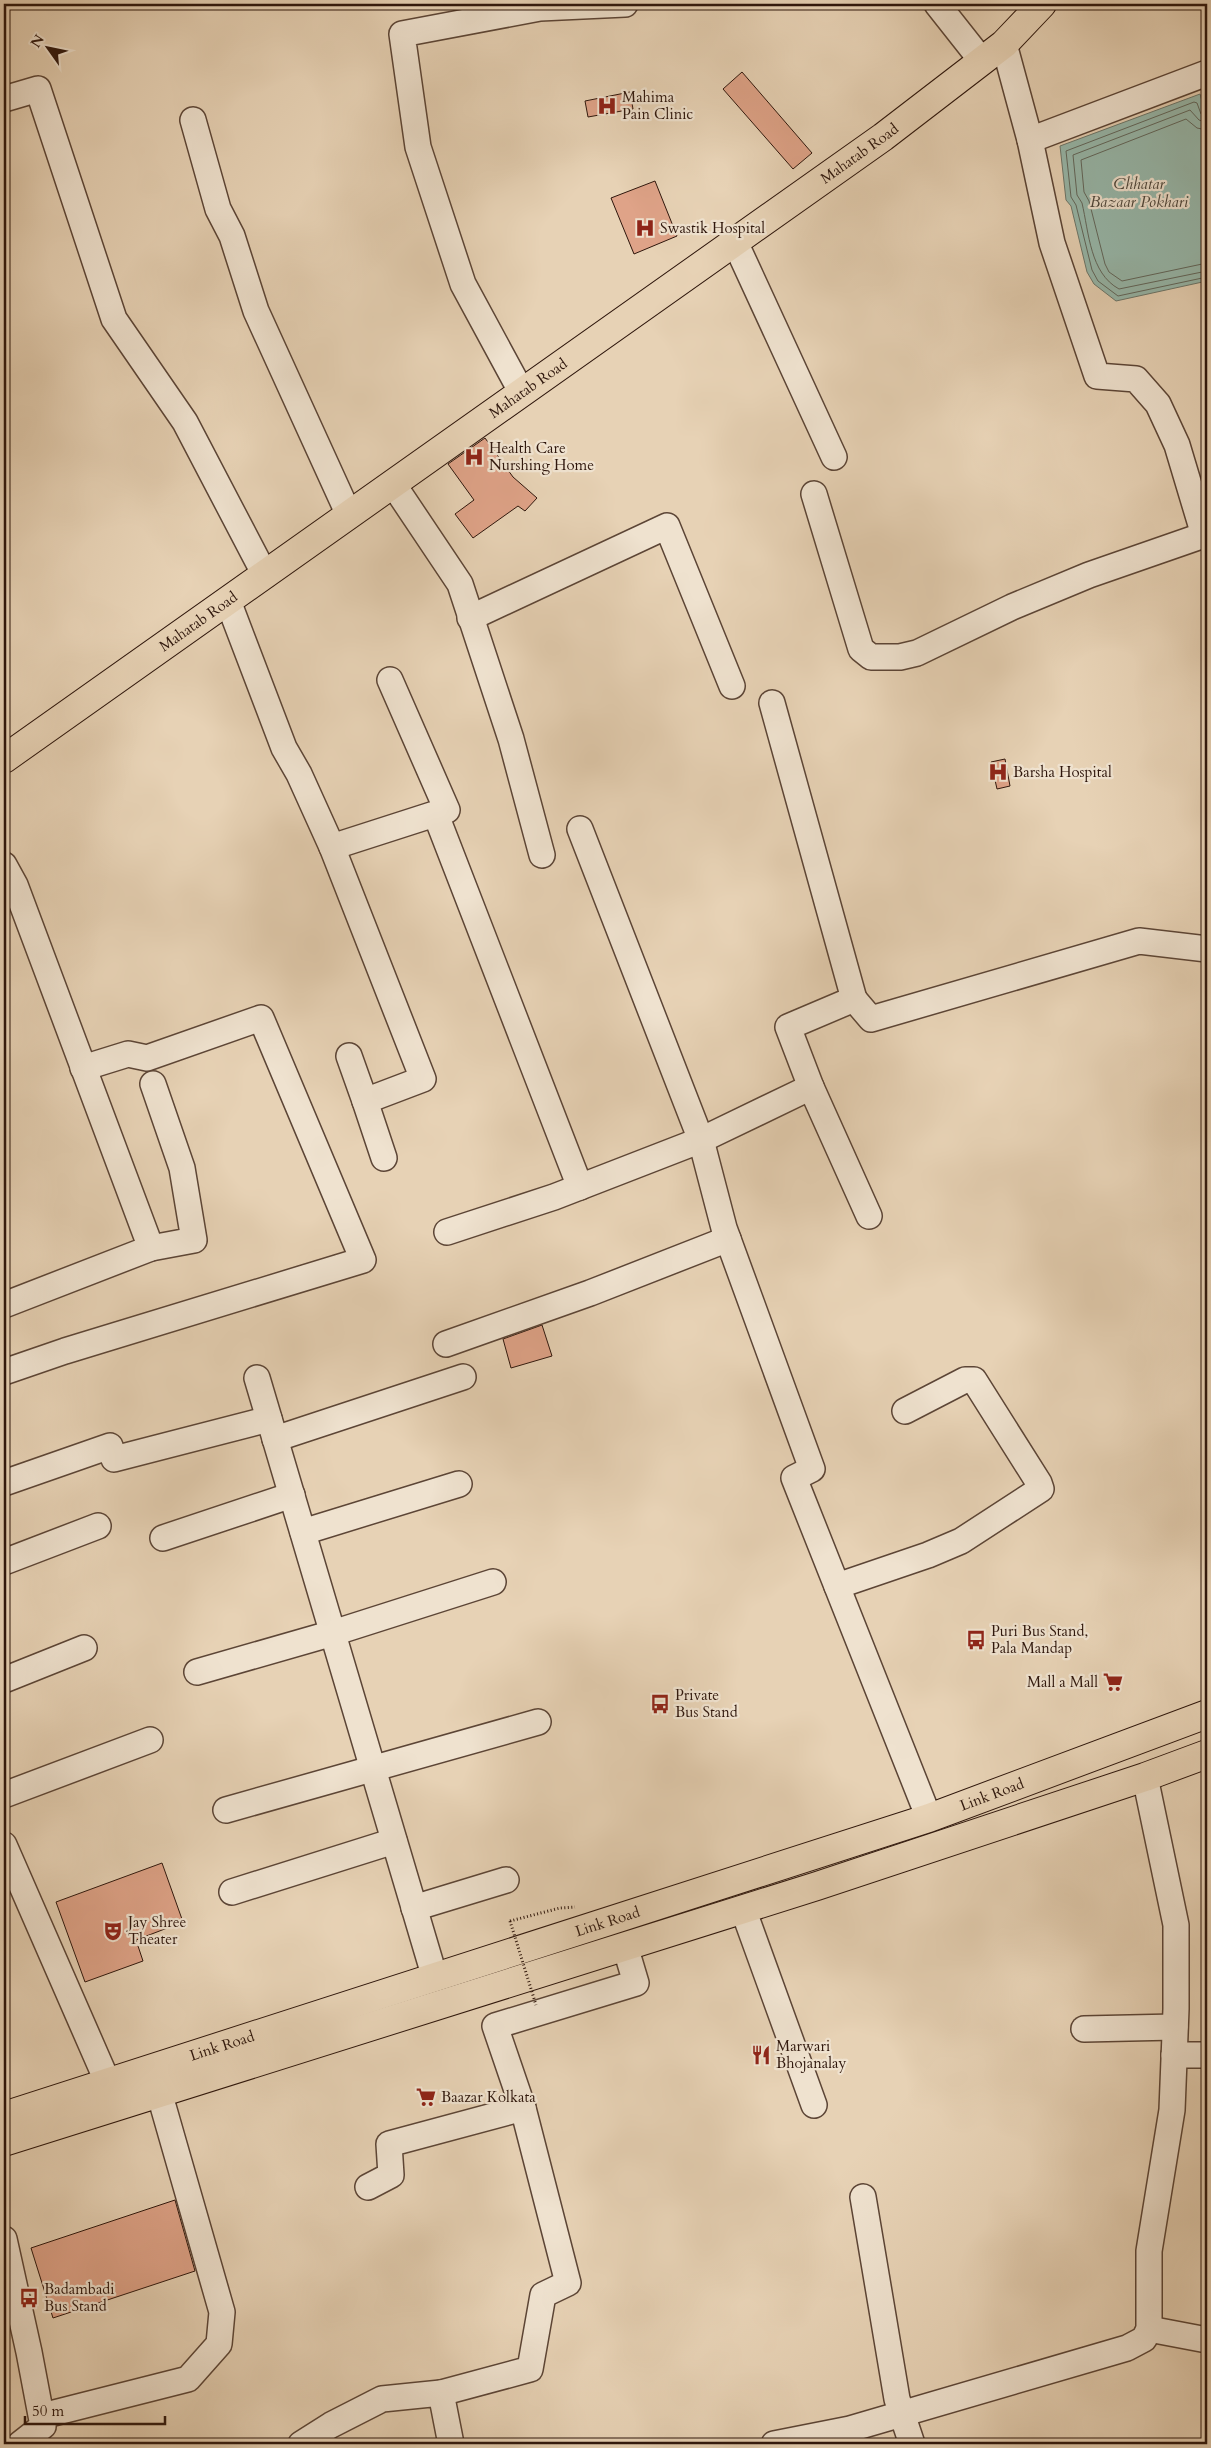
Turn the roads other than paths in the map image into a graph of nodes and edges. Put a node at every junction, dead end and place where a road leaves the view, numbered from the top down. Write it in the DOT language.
graph roads {
  1 [pos="626,4"];
  2 [pos="937,4"];
  3 [pos="1042,4"];
  4 [pos="1004,44"];
  5 [pos="982,61"];
  6 [pos="1207,73"];
  7 [pos="4,99"];
  8 [pos="193,120"];
  9 [pos="1030,140"];
  10 [pos="735,242"];
  11 [pos="522,393"];
  12 [pos="834,457"];
  13 [pos="393,484"];
  14 [pos="814,494"];
  15 [pos="349,515"];
  16 [pos="1206,535"];
  17 [pos="265,574"];
  18 [pos="228,601"];
  19 [pos="470,618"];
  20 [pos="390,680"];
  21 [pos="732,686"];
  22 [pos="772,703"];
  23 [pos="4,759"];
  24 [pos="436,815"];
  25 [pos="580,829"];
  26 [pos="332,848"];
  27 [pos="542,855"];
  28 [pos="4,865"];
  29 [pos="1207,949"];
  30 [pos="854,999"];
  31 [pos="349,1056"];
  32 [pos="84,1068"];
  33 [pos="153,1084"];
  34 [pos="811,1087"];
  35 [pos="365,1101"];
  36 [pos="701,1140"];
  37 [pos="384,1158"];
  38 [pos="580,1187"];
  39 [pos="869,1216"];
  40 [pos="447,1232"];
  41 [pos="728,1239"];
  42 [pos="151,1248"];
  43 [pos="4,1306"];
  44 [pos="446,1344"];
  45 [pos="4,1372"];
  46 [pos="463,1377"];
  47 [pos="257,1378"];
  48 [pos="905,1411"];
  49 [pos="272,1429"];
  50 [pos="4,1483"];
  51 [pos="459,1484"];
  52 [pos="292,1495"];
  53 [pos="98,1526"];
  54 [pos="303,1532"];
  55 [pos="163,1538"];
  56 [pos="4,1562"];
  57 [pos="493,1582"];
  58 [pos="837,1586"];
  59 [pos="332,1633"];
  60 [pos="84,1648"];
  61 [pos="196,1672"];
  62 [pos="4,1680"];
  63 [pos="1206,1713"];
  64 [pos="538,1722"];
  65 [pos="150,1740"];
  66 [pos="1207,1754"];
  67 [pos="373,1768"];
  68 [pos="1145,1777"];
  69 [pos="4,1795"];
  70 [pos="226,1810"];
  71 [pos="929,1818"];
  72 [pos="394,1841"];
  73 [pos="6,1857"];
  74 [pos="506,1880"];
  75 [pos="232,1892"];
  76 [pos="414,1908"];
  77 [pos="743,1909"];
  78 [pos="625,1946"];
  79 [pos="435,1978"];
  80 [pos="1175,2027"];
  81 [pos="1084,2029"];
  82 [pos="1174,2055"];
  83 [pos="1207,2055"];
  84 [pos="108,2083"];
  85 [pos="159,2092"];
  86 [pos="814,2105"];
  87 [pos="523,2108"];
  88 [pos="4,2116"];
  89 [pos="4,2142"];
  90 [pos="368,2187"];
  91 [pos="862,2197"];
  92 [pos="4,2240"];
  93 [pos="1149,2329"];
  94 [pos="1207,2340"];
  95 [pos="441,2393"];
  96 [pos="902,2414"];
  97 [pos="42,2416"];
  98 [pos="20,2444"];
  99 [pos="301,2444"];
  100 [pos="451,2444"];
  101 [pos="774,2444"];
  102 [pos="912,2444"];
  1 -- 11 [label="street"];
  2 -- 5 [label="street"];
  3 -- 4 [label="main road, Mahatab Road"];
  4 -- 5 [label="main road, Mahatab Road"];
  4 -- 9 [label="street"];
  5 -- 10 [label="main road, Mahatab Road"];
  6 -- 9 [label="street"];
  7 -- 17 [label="street"];
  8 -- 15 [label="street"];
  9 -- 16 [label="street"];
  10 -- 11 [label="main road, Mahatab Road"];
  10 -- 12 [label="street"];
  11 -- 13 [label="main road, Mahatab Road"];
  13 -- 15 [label="main road, Mahatab Road"];
  13 -- 19 [label="street"];
  14 -- 16 [label="street"];
  15 -- 17 [label="main road, Mahatab Road"];
  17 -- 18 [label="main road, Mahatab Road"];
  18 -- 23 [label="main road, Mahatab Road"];
  18 -- 26 [label="street"];
  19 -- 21 [label="street"];
  19 -- 27 [label="street"];
  20 -- 24 [label="street"];
  22 -- 30 [label="street"];
  24 -- 26 [label="street"];
  24 -- 38 [label="street"];
  25 -- 36 [label="street"];
  26 -- 35 [label="street"];
  28 -- 32 [label="street"];
  29 -- 30 [label="street"];
  30 -- 34 [label="street"];
  31 -- 35 [label="street"];
  32 -- 42 [label="street"];
  32 -- 45 [label="street"];
  33 -- 42 [label="street"];
  34 -- 36 [label="street"];
  34 -- 39 [label="street"];
  35 -- 37 [label="street"];
  36 -- 38 [label="street"];
  36 -- 41 [label="street"];
  38 -- 40 [label="street"];
  41 -- 44 [label="street"];
  41 -- 58 [label="street"];
  42 -- 43 [label="street"];
  46 -- 49 [label="street"];
  47 -- 49 [label="street"];
  48 -- 58 [label="street"];
  49 -- 50 [label="street"];
  49 -- 52 [label="street"];
  51 -- 54 [label="street"];
  52 -- 54 [label="street"];
  52 -- 55 [label="street"];
  53 -- 56 [label="street"];
  54 -- 59 [label="street"];
  57 -- 59 [label="street"];
  58 -- 71 [label="street"];
  59 -- 61 [label="street"];
  59 -- 67 [label="street"];
  60 -- 62 [label="street"];
  63 -- 71 [label="main road, Link Road"];
  64 -- 67 [label="street"];
  65 -- 69 [label="street"];
  66 -- 68 [label="main road, Link Road"];
  67 -- 70 [label="street"];
  67 -- 72 [label="street"];
  68 -- 77 [label="main road, Link Road"];
  68 -- 80 [label="street"];
  71 -- 79 [label="main road, Link Road"];
  72 -- 75 [label="street"];
  72 -- 76 [label="street"];
  73 -- 84 [label="street"];
  74 -- 76 [label="street"];
  76 -- 79 [label="street"];
  77 -- 78 [label="main road, Link Road"];
  77 -- 86 [label="street"];
  78 -- 85 [label="main road, Link Road"];
  78 -- 87 [label="street"];
  79 -- 84 [label="main road, Link Road"];
  80 -- 81 [label="street"];
  80 -- 82 [label="street"];
  82 -- 83 [label="street"];
  82 -- 93 [label="street"];
  84 -- 88 [label="main road, Link Road"];
  85 -- 89 [label="main road, Link Road"];
  85 -- 97 [label="street"];
  87 -- 90 [label="street"];
  87 -- 95 [label="street"];
  91 -- 96 [label="street"];
  92 -- 97 [label="street"];
  93 -- 94 [label="street"];
  93 -- 96 [label="street"];
  95 -- 99 [label="street"];
  95 -- 100 [label="street"];
  96 -- 101 [label="street"];
  96 -- 102 [label="street"];
  97 -- 98 [label="street"];
}
